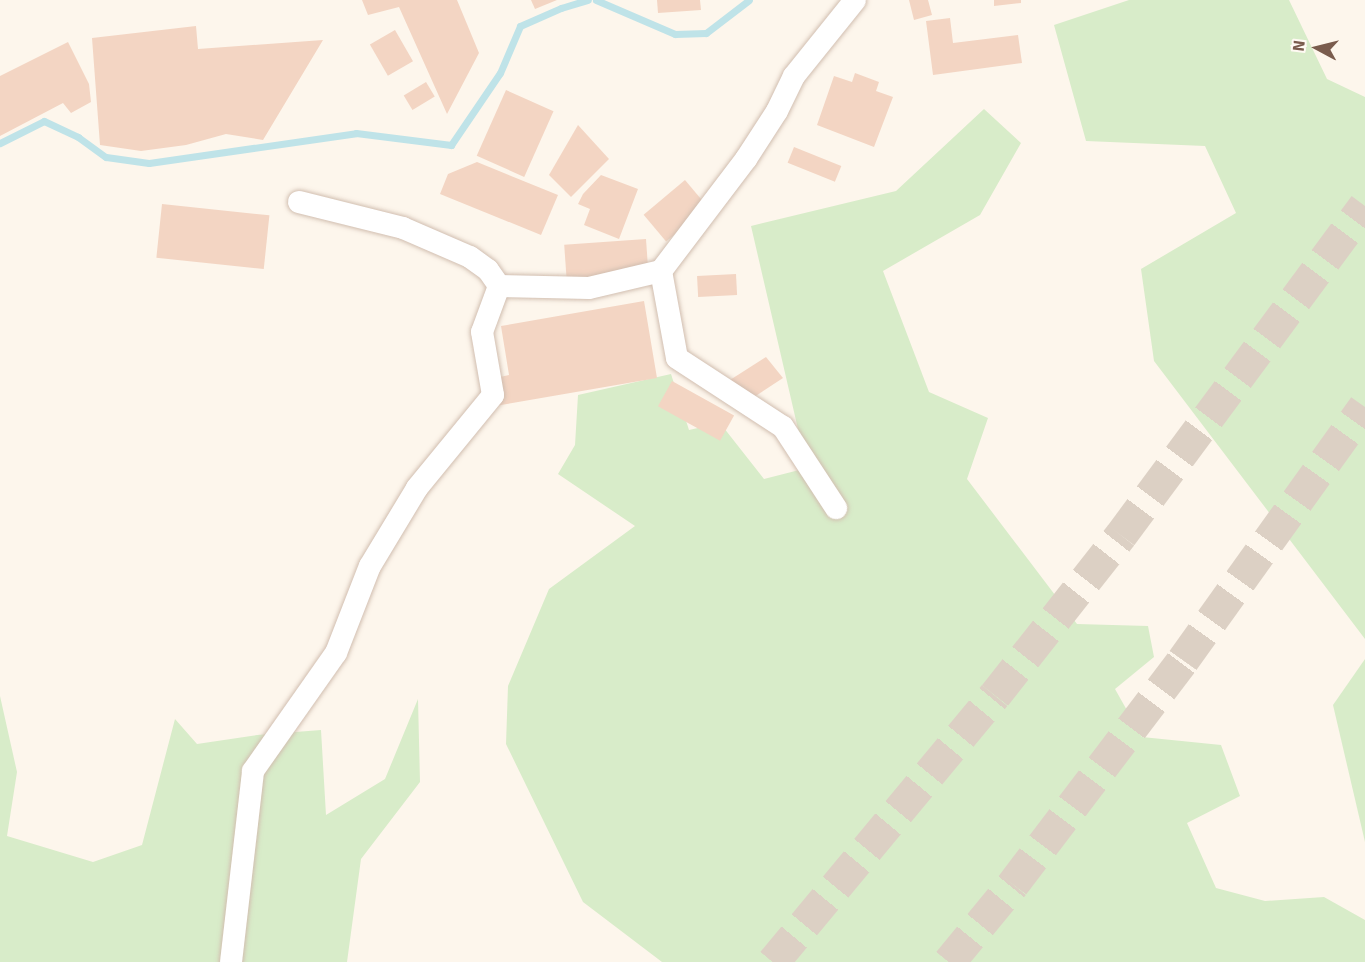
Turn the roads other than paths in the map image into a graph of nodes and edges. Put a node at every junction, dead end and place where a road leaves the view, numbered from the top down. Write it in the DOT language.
graph roads {
  1 [pos="855,0"];
  2 [pos="299,202"];
  3 [pos="661,271"];
  4 [pos="499,286"];
  5 [pos="836,508"];
  6 [pos="231,962"];
  1 -- 3 [label="street"];
  2 -- 4 [label="street"];
  3 -- 4 [label="street"];
  3 -- 5 [label="street"];
  4 -- 6 [label="street"];
}
